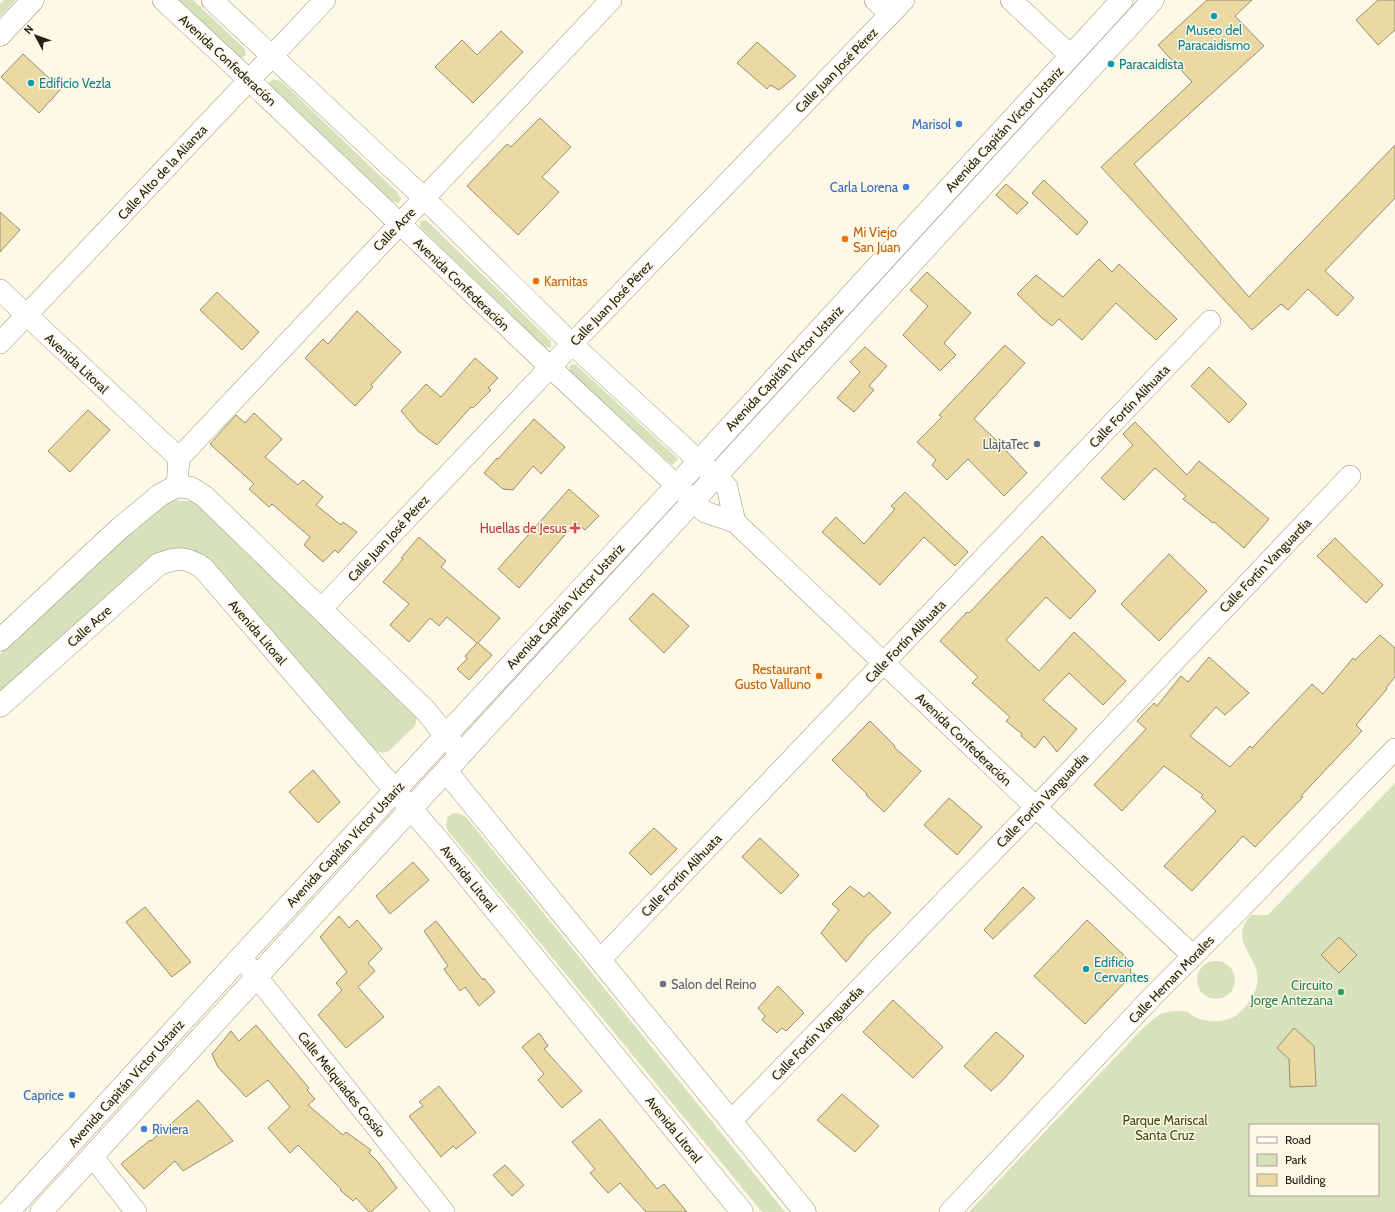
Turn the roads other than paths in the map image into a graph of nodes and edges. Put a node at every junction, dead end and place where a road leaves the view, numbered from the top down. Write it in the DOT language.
graph roads {
  1 [pos="33,0"];
  2 [pos="163,0"];
  3 [pos="212,0"];
  4 [pos="325,0"];
  5 [pos="611,0"];
  6 [pos="875,0"];
  7 [pos="1011,0"];
  8 [pos="1122,0"];
  9 [pos="1153,0"];
  10 [pos="897,7"];
  11 [pos="0,35"];
  12 [pos="272,56"];
  13 [pos="1071,56"];
  14 [pos="249,80"];
  15 [pos="424,198"];
  16 [pos="399,223"];
  17 [pos="0,290"];
  18 [pos="27,316"];
  19 [pos="1210,321"];
  20 [pos="0,343"];
  21 [pos="572,344"];
  22 [pos="550,368"];
  23 [pos="178,458"];
  24 [pos="699,461"];
  25 [pos="1350,476"];
  26 [pos="716,477"];
  27 [pos="677,484"];
  28 [pos="177,486"];
  29 [pos="694,501"];
  30 [pos="735,522"];
  31 [pos="183,559"];
  32 [pos="321,609"];
  33 [pos="0,640"];
  34 [pos="884,663"];
  35 [pos="0,706"];
  36 [pos="446,735"];
  37 [pos="1395,749"];
  38 [pos="462,754"];
  39 [pos="446,771"];
  40 [pos="395,790"];
  41 [pos="1036,807"];
  42 [pos="411,810"];
  43 [pos="1193,956"];
  44 [pos="241,957"];
  45 [pos="600,960"];
  46 [pos="256,977"];
  47 [pos="731,1121"];
  48 [pos="92,1156"];
  49 [pos="8,1212"];
  50 [pos="41,1212"];
  51 [pos="136,1212"];
  52 [pos="444,1212"];
  53 [pos="742,1212"];
  54 [pos="805,1212"];
  55 [pos="950,1212"];
  1 -- 11 [label="main road"];
  2 -- 14 [label="street, Avenida Confederación"];
  3 -- 12 [label="street"];
  4 -- 12 [label="street, Calle Alto de la Alianza"];
  5 -- 15 [label="street, Calle Acre"];
  6 -- 10 [label="street"];
  7 -- 13 [label="street"];
  8 -- 13 [label="main road, Avenida Capitán Víctor Ustariz"];
  9 -- 26 [label="main road, Avenida Capitán Víctor Ustariz"];
  10 -- 21 [label="street, Calle Juan José Pérez"];
  12 -- 14 [label="street, Calle Alto de la Alianza"];
  12 -- 15 [label="street"];
  13 -- 24 [label="main road, Avenida Capitán Víctor Ustariz"];
  14 -- 16 [label="street, Avenida Confederación"];
  14 -- 18 [label="street, Calle Alto de la Alianza"];
  15 -- 16 [label="street, Calle Acre"];
  15 -- 21 [label="street"];
  16 -- 22 [label="street, Avenida Confederación"];
  16 -- 23 [label="street, Calle Acre"];
  17 -- 18 [label="street, Avenida Litoral"];
  18 -- 20 [label="street, Calle Alto de la Alianza"];
  18 -- 23 [label="street, Avenida Litoral"];
  19 -- 34 [label="street, Calle Fortín Alihuata"];
  21 -- 22 [label="street, Calle Juan José Pérez"];
  21 -- 24 [label="street"];
  22 -- 27 [label="street, Avenida Confederación"];
  22 -- 32 [label="street, Calle Juan José Pérez"];
  23 -- 28 [label="street"];
  24 -- 26 [label="street"];
  24 -- 27 [label="main road, Avenida Capitán Víctor Ustariz"];
  25 -- 41 [label="street, Calle Fortín Vanguardia"];
  26 -- 29 [label="main road, Avenida Capitán Víctor Ustariz"];
  26 -- 30 [label="street"];
  27 -- 29 [label="street, Avenida Confederación"];
  27 -- 36 [label="main road, Avenida Capitán Víctor Ustariz"];
  28 -- 32 [label="main road"];
  28 -- 33 [label="main road"];
  29 -- 30 [label="street, Avenida Confederación"];
  29 -- 38 [label="main road, Avenida Capitán Víctor Ustariz"];
  30 -- 34 [label="street, Avenida Confederación"];
  31 -- 35 [label="main road, Calle Acre"];
  31 -- 40 [label="main road, Avenida Litoral"];
  32 -- 36 [label="main road"];
  34 -- 41 [label="street, Avenida Confederación"];
  34 -- 45 [label="street, Calle Fortín Alihuata"];
  36 -- 38 [label="main road"];
  36 -- 40 [label="main road, Avenida Capitán Víctor Ustariz"];
  37 -- 43 [label="street, Calle Hernan Morales"];
  38 -- 39 [label="main road, Avenida Capitán Víctor Ustariz"];
  39 -- 42 [label="main road, Avenida Capitán Víctor Ustariz"];
  39 -- 45 [label="main road"];
  40 -- 42 [label="main road, Avenida Litoral"];
  40 -- 44 [label="main road, Avenida Capitán Víctor Ustariz"];
  41 -- 43 [label="street, Avenida Confederación"];
  41 -- 47 [label="street, Calle Fortín Vanguardia"];
  42 -- 46 [label="main road, Avenida Capitán Víctor Ustariz"];
  42 -- 53 [label="main road, Avenida Litoral"];
  43 -- 55 [label="street, Calle Hernan Morales"];
  44 -- 46 [label="street, Calle Melquiades Cossío"];
  44 -- 49 [label="main road, Avenida Capitán Víctor Ustariz"];
  45 -- 47 [label="main road"];
  46 -- 48 [label="main road, Avenida Capitán Víctor Ustariz"];
  46 -- 52 [label="street, Calle Melquiades Cossío"];
  47 -- 54 [label="main road"];
  48 -- 50 [label="main road, Avenida Capitán Víctor Ustariz"];
  48 -- 51 [label="street"];
}
